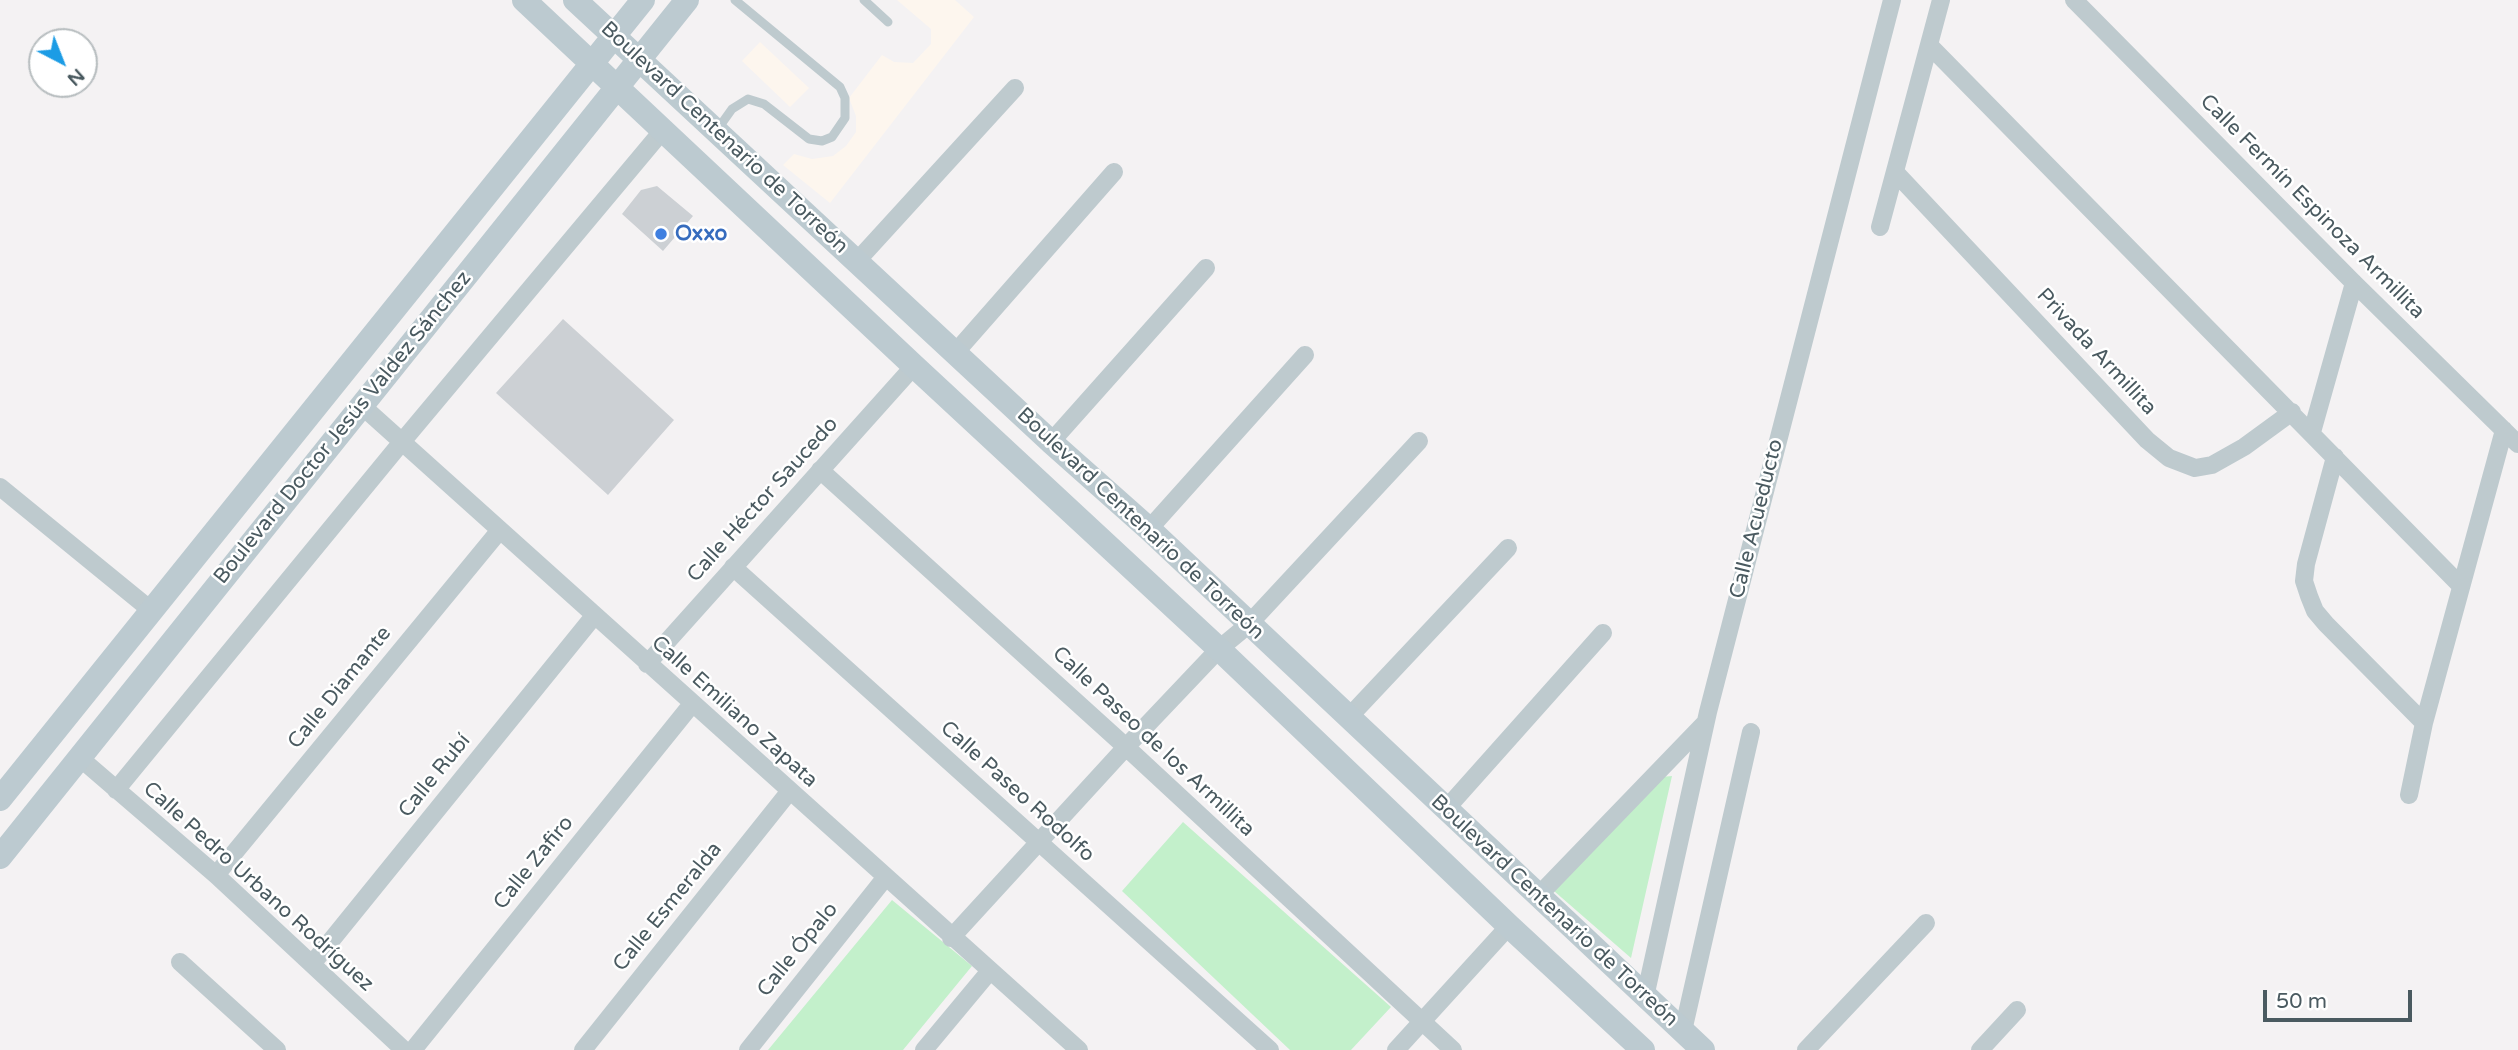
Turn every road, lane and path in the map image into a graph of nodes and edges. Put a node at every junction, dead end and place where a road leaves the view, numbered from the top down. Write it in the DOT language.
graph roads {
  1 [pos="524,0"];
  2 [pos="575,0"];
  3 [pos="643,0"];
  4 [pos="687,0"];
  5 [pos="735,0"];
  6 [pos="864,0"];
  7 [pos="1892,0"];
  8 [pos="1941,0"];
  9 [pos="2074,0"];
  10 [pos="888,22"];
  11 [pos="614,36"];
  12 [pos="1928,45"];
  13 [pos="638,60"];
  14 [pos="592,63"];
  15 [pos="617,87"];
  16 [pos="1015,88"];
  17 [pos="663,130"];
  18 [pos="716,132"];
  19 [pos="1114,172"];
  20 [pos="1895,172"];
  21 [pos="1880,226"];
  22 [pos="857,261"];
  23 [pos="1206,268"];
  24 [pos="2354,283"];
  25 [pos="955,353"];
  26 [pos="1305,355"];
  27 [pos="914,366"];
  28 [pos="361,405"];
  29 [pos="2292,412"];
  30 [pos="2504,430"];
  31 [pos="2312,432"];
  32 [pos="1419,441"];
  33 [pos="1051,442"];
  34 [pos="401,443"];
  35 [pos="2518,444"];
  36 [pos="2335,457"];
  37 [pos="820,470"];
  38 [pos="0,487"];
  39 [pos="1149,529"];
  40 [pos="499,530"];
  41 [pos="1508,548"];
  42 [pos="733,567"];
  43 [pos="2461,586"];
  44 [pos="152,611"];
  45 [pos="594,616"];
  46 [pos="1603,633"];
  47 [pos="1234,636"];
  48 [pos="647,664"];
  49 [pos="692,704"];
  50 [pos="1348,718"];
  51 [pos="1705,723"];
  52 [pos="2424,723"];
  53 [pos="1751,732"];
  54 [pos="1126,747"];
  55 [pos="80,758"];
  56 [pos="116,790"];
  57 [pos="789,792"];
  58 [pos="2409,795"];
  59 [pos="0,799"];
  60 [pos="1440,803"];
  61 [pos="1038,842"];
  62 [pos="0,857"];
  63 [pos="216,875"];
  64 [pos="885,878"];
  65 [pos="1538,896"];
  66 [pos="1926,923"];
  67 [pos="1508,926"];
  68 [pos="951,938"];
  69 [pos="180,962"];
  70 [pos="313,964"];
  71 [pos="989,972"];
  72 [pos="1645,997"];
  73 [pos="2017,1010"];
  74 [pos="1422,1022"];
  75 [pos="1681,1041"];
  76 [pos="394,1047"];
  77 [pos="1636,1047"];
  78 [pos="277,1050"];
  79 [pos="412,1050"];
  80 [pos="583,1050"];
  81 [pos="748,1050"];
  82 [pos="923,1050"];
  83 [pos="1079,1050"];
  84 [pos="1270,1050"];
  85 [pos="1396,1050"];
  86 [pos="1453,1050"];
  87 [pos="1703,1050"];
  88 [pos="1806,1050"];
  89 [pos="1980,1050"];
  1 -- 14 [label="street, Boulevard Centenario de Torreón"];
  2 -- 11 [label="street, Boulevard Centenario de Torreón"];
  3 -- 11 [label="street, Boulevard Doctor Jesús Valdez Sánchez"];
  4 -- 13 [label="street, Boulevard Doctor Jesús Valdez Sánchez"];
  5 -- 18 [label="lane"];
  6 -- 10 [label="lane"];
  7 -- 51 [label="street, Calle Acueducto"];
  8 -- 12 [label="street"];
  9 -- 24 [label="street, Calle Fermín Espinoza Armillita"];
  11 -- 13 [label="street, Boulevard Centenario de Torreón"];
  11 -- 14 [label="street, Boulevard Doctor Jesús Valdez Sánchez"];
  12 -- 20 [label="street"];
  12 -- 29 [label="street"];
  13 -- 15 [label="street, Boulevard Doctor Jesús Valdez Sánchez"];
  13 -- 18 [label="street, Boulevard Centenario de Torreón"];
  14 -- 15 [label="street, Boulevard Centenario de Torreón"];
  14 -- 44 [label="street, Boulevard Doctor Jesús Valdez Sánchez"];
  15 -- 17 [label="street, Boulevard Centenario de Torreón"];
  15 -- 28 [label="street, Boulevard Doctor Jesús Valdez Sánchez"];
  16 -- 22 [label="street"];
  17 -- 27 [label="street, Boulevard Centenario de Torreón"];
  17 -- 34 [label="street"];
  18 -- 22 [label="street, Boulevard Centenario de Torreón"];
  19 -- 25 [label="street"];
  20 -- 21 [label="street"];
  20 -- 29 [label="street, Privada Armillita"];
  22 -- 25 [label="street, Boulevard Centenario de Torreón"];
  23 -- 33 [label="street"];
  24 -- 30 [label="street, Calle Fermín Espinoza Armillita"];
  24 -- 31 [label="street"];
  25 -- 33 [label="street, Boulevard Centenario de Torreón"];
  26 -- 39 [label="street"];
  27 -- 37 [label="street, Calle Héctor Saucedo"];
  27 -- 47 [label="street, Boulevard Centenario de Torreón"];
  28 -- 34 [label="street, Calle Emiliano Zapata"];
  28 -- 55 [label="street, Boulevard Doctor Jesús Valdez Sánchez"];
  29 -- 31 [label="street"];
  30 -- 35 [label="street, Calle Fermín Espinoza Armillita"];
  30 -- 43 [label="street"];
  31 -- 36 [label="street"];
  32 -- 47 [label="street"];
  33 -- 39 [label="street, Boulevard Centenario de Torreón"];
  34 -- 40 [label="street, Calle Emiliano Zapata"];
  34 -- 56 [label="street"];
  36 -- 43 [label="street"];
  36 -- 52 [label="street"];
  37 -- 42 [label="street, Calle Héctor Saucedo"];
  37 -- 54 [label="street, Calle Paseo de los Armillita"];
  38 -- 44 [label="street"];
  39 -- 47 [label="street, Boulevard Centenario de Torreón"];
  40 -- 45 [label="street, Calle Emiliano Zapata"];
  40 -- 63 [label="street, Calle Diamante"];
  41 -- 50 [label="street"];
  42 -- 48 [label="street, Calle Héctor Saucedo"];
  42 -- 61 [label="street, Calle Paseo Rodolfo"];
  43 -- 52 [label="street"];
  44 -- 59 [label="street, Boulevard Doctor Jesús Valdez Sánchez"];
  45 -- 48 [label="street, Calle Emiliano Zapata"];
  45 -- 70 [label="street, Calle Rubí"];
  46 -- 60 [label="street"];
  47 -- 50 [label="street, Boulevard Centenario de Torreón"];
  47 -- 54 [label="street"];
  47 -- 60 [label="street"];
  47 -- 67 [label="street, Boulevard Centenario de Torreón"];
  48 -- 49 [label="street, Calle Emiliano Zapata"];
  49 -- 57 [label="street, Calle Emiliano Zapata"];
  49 -- 79 [label="street, Calle Zafiro"];
  50 -- 60 [label="street, Boulevard Centenario de Torreón"];
  51 -- 65 [label="street"];
  51 -- 72 [label="street, Calle Acueducto"];
  52 -- 58 [label="street"];
  53 -- 75 [label="street"];
  54 -- 61 [label="street"];
  54 -- 74 [label="street, Calle Paseo de los Armillita"];
  55 -- 56 [label="street, Calle Pedro Urbano Rodríguez"];
  55 -- 62 [label="street, Boulevard Doctor Jesús Valdez Sánchez"];
  56 -- 63 [label="street, Calle Pedro Urbano Rodríguez"];
  57 -- 64 [label="street, Calle Emiliano Zapata"];
  57 -- 80 [label="street, Calle Esmeralda"];
  60 -- 65 [label="street, Boulevard Centenario de Torreón"];
  61 -- 68 [label="street"];
  61 -- 84 [label="street, Calle Paseo Rodolfo"];
  63 -- 70 [label="street, Calle Pedro Urbano Rodríguez"];
  64 -- 68 [label="street, Calle Emiliano Zapata"];
  64 -- 81 [label="street, Calle Ópalo"];
  65 -- 72 [label="street, Boulevard Centenario de Torreón"];
  66 -- 88 [label="street"];
  67 -- 74 [label="street"];
  67 -- 77 [label="street, Boulevard Centenario de Torreón"];
  68 -- 71 [label="street, Calle Emiliano Zapata"];
  69 -- 78 [label="street"];
  70 -- 76 [label="street, Calle Pedro Urbano Rodríguez"];
  71 -- 82 [label="street"];
  71 -- 83 [label="street, Calle Emiliano Zapata"];
  72 -- 75 [label="street, Boulevard Centenario de Torreón"];
  72 -- 77 [label="street, Calle Acueducto"];
  73 -- 89 [label="street"];
  74 -- 85 [label="street"];
  74 -- 86 [label="street, Calle Paseo de los Armillita"];
  75 -- 87 [label="street, Boulevard Centenario de Torreón"];
}
